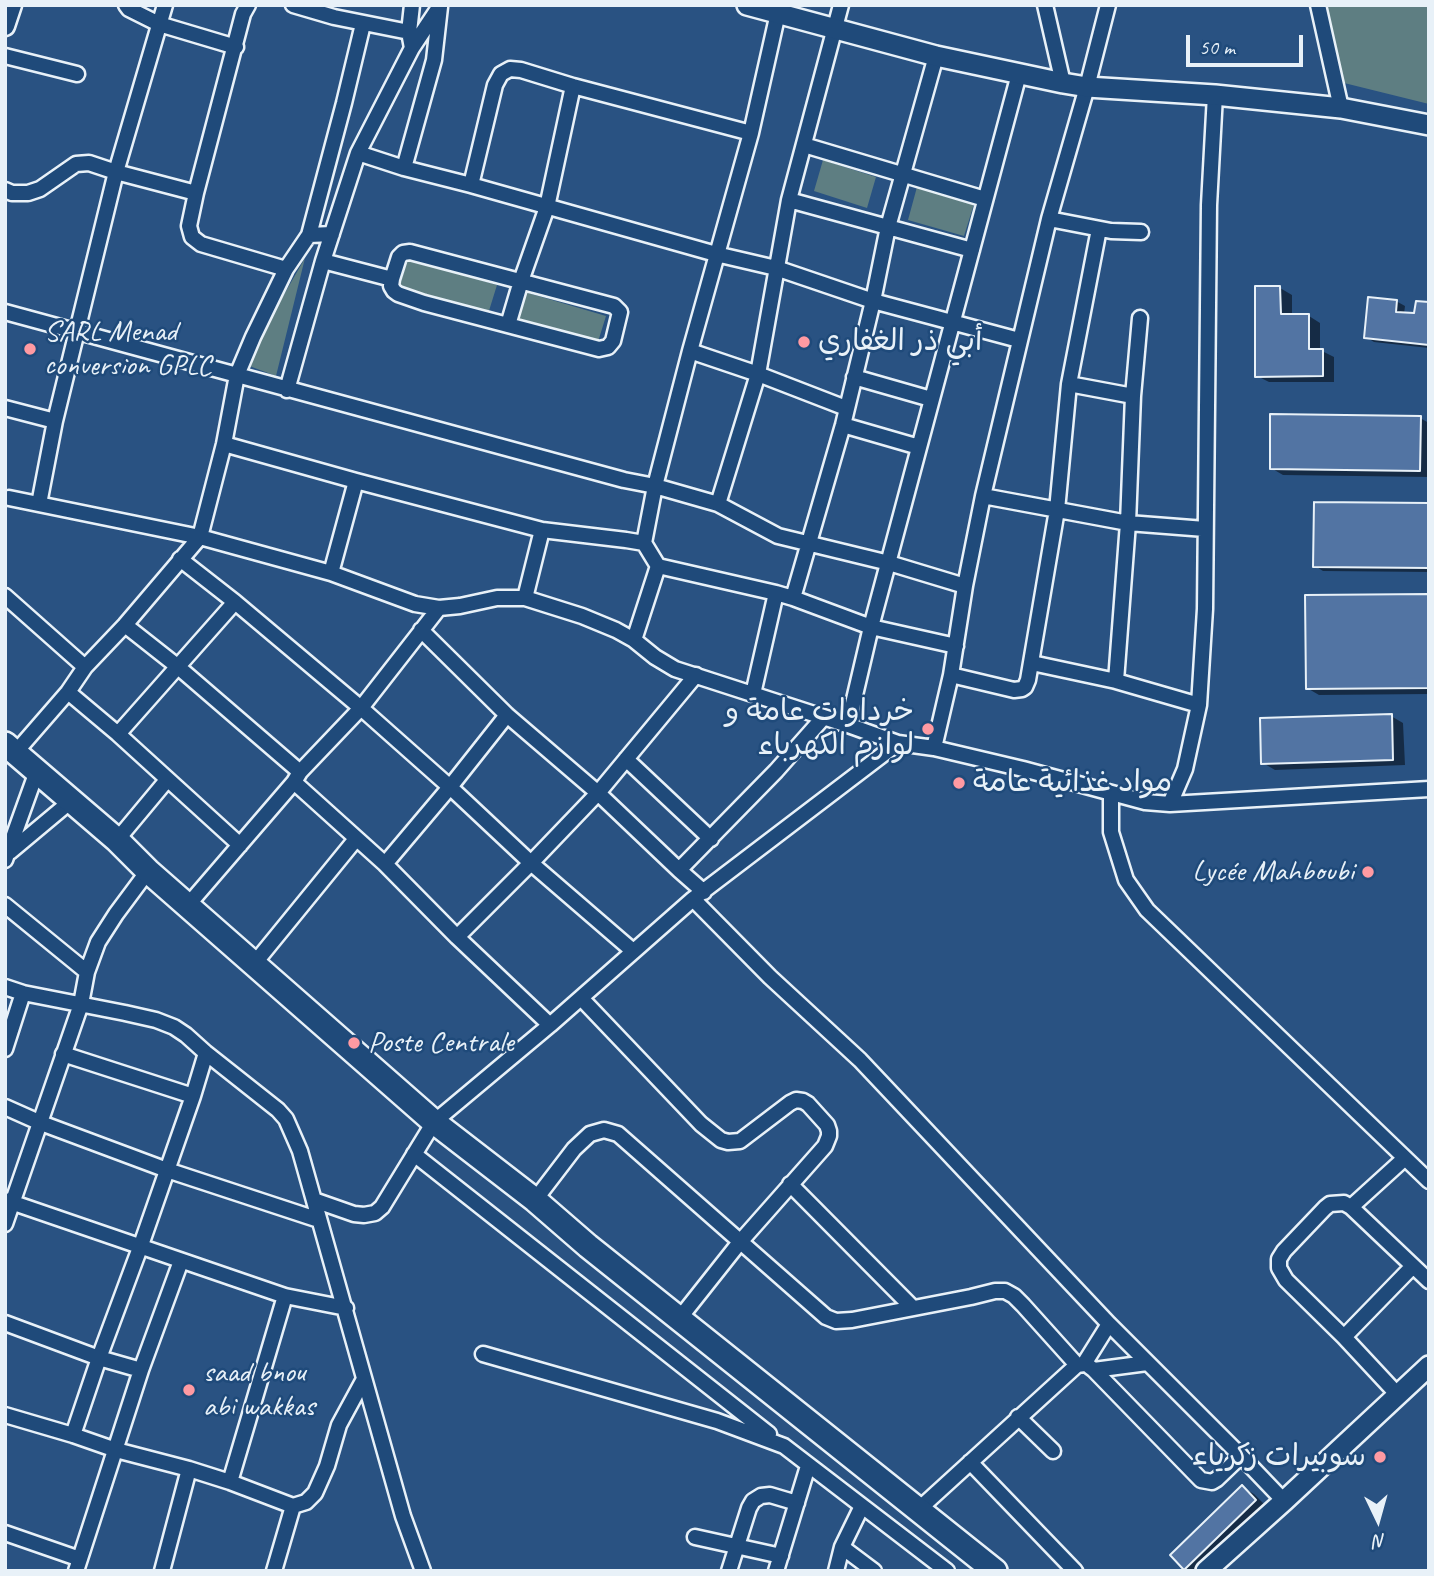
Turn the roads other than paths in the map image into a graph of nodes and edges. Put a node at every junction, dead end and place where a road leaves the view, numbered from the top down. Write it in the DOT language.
graph roads {
  1 [pos="12,5"];
  2 [pos="126,5"];
  3 [pos="165,5"];
  4 [pos="248,5"];
  5 [pos="293,5"];
  6 [pos="412,5"];
  7 [pos="747,5"];
  8 [pos="841,5"];
  9 [pos="1045,5"];
  10 [pos="1108,5"];
  11 [pos="1318,5"];
  12 [pos="440,6"];
  13 [pos="335,11"];
  14 [pos="778,13"];
  15 [pos="159,24"];
  16 [pos="363,24"];
  17 [pos="5,26"];
  18 [pos="834,28"];
  19 [pos="409,32"];
  20 [pos="236,47"];
  21 [pos="412,48"];
  22 [pos="5,56"];
  23 [pos="936,56"];
  24 [pos="77,74"];
  25 [pos="1019,74"];
  26 [pos="1063,83"];
  27 [pos="573,86"];
  28 [pos="1087,87"];
  29 [pos="1215,96"];
  30 [pos="1341,108"];
  31 [pos="1429,125"];
  32 [pos="751,134"];
  33 [pos="804,145"];
  34 [pos="358,153"];
  35 [pos="404,169"];
  36 [pos="117,172"];
  37 [pos="904,174"];
  38 [pos="471,185"];
  39 [pos="5,190"];
  40 [pos="195,193"];
  41 [pos="985,199"];
  42 [pos="789,200"];
  43 [pos="547,206"];
  44 [pos="1049,219"];
  45 [pos="888,227"];
  46 [pos="1100,229"];
  47 [pos="1141,232"];
  48 [pos="332,234"];
  49 [pos="309,235"];
  50 [pos="971,250"];
  51 [pos="716,254"];
  52 [pos="323,261"];
  53 [pos="776,268"];
  54 [pos="286,269"];
  55 [pos="392,279"];
  56 [pos="521,281"];
  57 [pos="873,301"];
  58 [pos="5,312"];
  59 [pos="1140,318"];
  60 [pos="951,322"];
  61 [pos="508,325"];
  62 [pos="78,332"];
  63 [pos="1019,340"];
  64 [pos="690,351"];
  65 [pos="237,374"];
  66 [pos="758,374"];
  67 [pos="854,377"];
  68 [pos="1069,384"];
  69 [pos="287,390"];
  70 [pos="1133,396"];
  71 [pos="931,399"];
  72 [pos="5,408"];
  73 [pos="846,408"];
  74 [pos="55,421"];
  75 [pos="843,425"];
  76 [pos="224,443"];
  77 [pos="919,447"];
  78 [pos="356,481"];
  79 [pos="655,486"];
  80 [pos="983,496"];
  81 [pos="7,500"];
  82 [pos="40,504"];
  83 [pos="718,504"];
  84 [pos="1057,510"];
  85 [pos="1128,523"];
  86 [pos="1205,529"];
  87 [pos="542,530"];
  88 [pos="200,537"];
  89 [pos="644,543"];
  90 [pos="808,544"];
  91 [pos="180,559"];
  92 [pos="889,563"];
  93 [pos="658,566"];
  94 [pos="331,573"];
  95 [pos="965,586"];
  96 [pos="776,593"];
  97 [pos="5,596"];
  98 [pos="525,598"];
  99 [pos="793,598"];
  100 [pos="235,602"];
  101 [pos="439,608"];
  102 [pos="125,625"];
  103 [pos="871,627"];
  104 [pos="421,630"];
  105 [pos="634,640"];
  106 [pos="956,646"];
  107 [pos="1032,663"];
  108 [pos="177,666"];
  109 [pos="85,667"];
  110 [pos="951,674"];
  111 [pos="696,675"];
  112 [pos="1116,681"];
  113 [pos="68,692"];
  114 [pos="753,694"];
  115 [pos="1199,705"];
  116 [pos="361,708"];
  117 [pos="507,715"];
  118 [pos="823,718"];
  119 [pos="848,725"];
  120 [pos="118,734"];
  121 [pos="898,743"];
  122 [pos="10,748"];
  123 [pos="934,748"];
  124 [pos="626,759"];
  125 [pos="37,771"];
  126 [pos="297,777"];
  127 [pos="167,780"];
  128 [pos="450,787"];
  129 [pos="1429,789"];
  130 [pos="597,793"];
  131 [pos="1111,794"];
  132 [pos="71,802"];
  133 [pos="1170,804"];
  134 [pos="356,839"];
  135 [pos="711,839"];
  136 [pos="117,840"];
  137 [pos="240,845"];
  138 [pos="7,857"];
  139 [pos="531,863"];
  140 [pos="385,864"];
  141 [pos="679,870"];
  142 [pos="148,871"];
  143 [pos="699,896"];
  144 [pos="5,905"];
  145 [pos="188,905"];
  146 [pos="457,937"];
  147 [pos="633,951"];
  148 [pos="254,964"];
  149 [pos="88,972"];
  150 [pos="5,987"];
  151 [pos="23,993"];
  152 [pos="581,998"];
  153 [pos="81,1004"];
  154 [pos="550,1025"];
  155 [pos="5,1049"];
  156 [pos="206,1053"];
  157 [pos="63,1054"];
  158 [pos="193,1096"];
  159 [pos="5,1107"];
  160 [pos="434,1122"];
  161 [pos="41,1123"];
  162 [pos="414,1154"];
  163 [pos="1405,1157"];
  164 [pos="167,1170"];
  165 [pos="1429,1181"];
  166 [pos="790,1184"];
  167 [pos="314,1200"];
  168 [pos="536,1200"];
  169 [pos="9,1201"];
  170 [pos="1351,1207"];
  171 [pos="319,1220"];
  172 [pos="5,1224"];
  173 [pos="740,1242"];
  174 [pos="141,1245"];
  175 [pos="181,1261"];
  176 [pos="1413,1266"];
  177 [pos="1429,1282"];
  178 [pos="285,1296"];
  179 [pos="346,1308"];
  180 [pos="913,1308"];
  181 [pos="679,1319"];
  182 [pos="5,1323"];
  183 [pos="1109,1324"];
  184 [pos="1344,1337"];
  185 [pos="483,1354"];
  186 [pos="99,1358"];
  187 [pos="1147,1363"];
  188 [pos="1085,1366"];
  189 [pos="1429,1366"];
  190 [pos="141,1370"];
  191 [pos="364,1379"];
  192 [pos="1398,1395"];
  193 [pos="5,1415"];
  194 [pos="1018,1417"];
  195 [pos="74,1435"];
  196 [pos="784,1446"];
  197 [pos="116,1450"];
  198 [pos="1053,1451"];
  199 [pos="1241,1456"];
  200 [pos="970,1462"];
  201 [pos="808,1466"];
  202 [pos="189,1469"];
  203 [pos="230,1482"];
  204 [pos="1284,1501"];
  205 [pos="797,1503"];
  206 [pos="293,1506"];
  207 [pos="862,1506"];
  208 [pos="918,1510"];
  209 [pos="5,1533"];
  210 [pos="695,1537"];
  211 [pos="737,1546"];
  212 [pos="842,1547"];
  213 [pos="781,1556"];
  214 [pos="78,1565"];
  215 [pos="162,1571"];
  216 [pos="274,1571"];
  217 [pos="423,1571"];
  218 [pos="729,1571"];
  219 [pos="776,1571"];
  220 [pos="836,1571"];
  221 [pos="874,1571"];
  222 [pos="947,1571"];
  223 [pos="995,1571"];
  224 [pos="1075,1571"];
  225 [pos="1206,1571"];
  1 -- 17 [label="street"];
  2 -- 15 [label="street"];
  3 -- 15 [label="street"];
  4 -- 20 [label="street"];
  5 -- 13 [label="street"];
  6 -- 19 [label="street"];
  7 -- 14 [label="main road"];
  8 -- 18 [label="street"];
  9 -- 26 [label="street"];
  10 -- 28 [label="street"];
  11 -- 30 [label="street"];
  12 -- 21 [label="street"];
  12 -- 35 [label="street"];
  13 -- 16 [label="street"];
  14 -- 18 [label="main road"];
  14 -- 32 [label="street"];
  15 -- 20 [label="street"];
  15 -- 36 [label="street"];
  16 -- 19 [label="street"];
  16 -- 49 [label="street"];
  18 -- 23 [label="main road"];
  18 -- 33 [label="street"];
  19 -- 21 [label="street"];
  20 -- 40 [label="street"];
  21 -- 34 [label="street"];
  22 -- 24 [label="street"];
  23 -- 25 [label="main road"];
  23 -- 37 [label="street"];
  25 -- 26 [label="main road"];
  25 -- 41 [label="street"];
  26 -- 28 [label="main road"];
  27 -- 32 [label="street"];
  27 -- 38 [label="street"];
  27 -- 43 [label="street"];
  28 -- 29 [label="main road"];
  28 -- 44 [label="street"];
  29 -- 30 [label="main road"];
  29 -- 86 [label="street"];
  30 -- 31 [label="main road"];
  32 -- 51 [label="street"];
  33 -- 37 [label="street"];
  33 -- 42 [label="street"];
  34 -- 35 [label="street"];
  34 -- 48 [label="street"];
  35 -- 38 [label="street"];
  36 -- 39 [label="street"];
  36 -- 40 [label="street"];
  36 -- 62 [label="street"];
  37 -- 41 [label="street"];
  37 -- 45 [label="street"];
  38 -- 43 [label="street"];
  40 -- 54 [label="street"];
  41 -- 50 [label="street"];
  42 -- 45 [label="street"];
  42 -- 53 [label="street"];
  43 -- 51 [label="street"];
  43 -- 56 [label="street"];
  44 -- 46 [label="street"];
  44 -- 63 [label="street"];
  45 -- 50 [label="street"];
  45 -- 57 [label="street"];
  46 -- 47 [label="street"];
  46 -- 68 [label="street"];
  48 -- 49 [label="street"];
  48 -- 52 [label="street"];
  49 -- 54 [label="street"];
  50 -- 60 [label="street"];
  51 -- 53 [label="street"];
  51 -- 64 [label="street"];
  52 -- 55 [label="street"];
  52 -- 69 [label="street"];
  53 -- 57 [label="street"];
  53 -- 66 [label="street"];
  54 -- 65 [label="street"];
  55 -- 56 [label="street"];
  55 -- 61 [label="street"];
  56 -- 61 [label="street"];
  56 -- 61 [label="street"];
  57 -- 60 [label="street"];
  57 -- 67 [label="street"];
  58 -- 62 [label="street"];
  59 -- 70 [label="street"];
  60 -- 63 [label="street"];
  60 -- 71 [label="street"];
  62 -- 65 [label="street"];
  62 -- 74 [label="street"];
  63 -- 80 [label="street"];
  64 -- 66 [label="street"];
  64 -- 79 [label="street"];
  65 -- 69 [label="street"];
  65 -- 76 [label="street"];
  66 -- 73 [label="street"];
  66 -- 83 [label="street"];
  67 -- 71 [label="street"];
  67 -- 73 [label="street"];
  68 -- 70 [label="street"];
  68 -- 84 [label="street"];
  69 -- 79 [label="street"];
  70 -- 85 [label="street"];
  71 -- 77 [label="street"];
  72 -- 74 [label="street"];
  73 -- 75 [label="street"];
  74 -- 82 [label="street"];
  75 -- 77 [label="street"];
  75 -- 90 [label="street"];
  76 -- 78 [label="street"];
  76 -- 88 [label="street"];
  77 -- 92 [label="street"];
  78 -- 87 [label="street"];
  78 -- 94 [label="street"];
  79 -- 83 [label="street"];
  79 -- 89 [label="street"];
  80 -- 84 [label="street"];
  80 -- 95 [label="street"];
  81 -- 82 [label="street"];
  82 -- 88 [label="street"];
  83 -- 90 [label="street"];
  84 -- 85 [label="street"];
  84 -- 107 [label="street"];
  85 -- 86 [label="street"];
  85 -- 112 [label="street"];
  86 -- 115 [label="street"];
  87 -- 89 [label="street"];
  87 -- 98 [label="street"];
  88 -- 91 [label="street"];
  88 -- 94 [label="street"];
  89 -- 93 [label="street"];
  90 -- 92 [label="street"];
  90 -- 99 [label="street"];
  91 -- 100 [label="street"];
  91 -- 102 [label="street"];
  92 -- 95 [label="street"];
  92 -- 103 [label="street"];
  93 -- 96 [label="street"];
  93 -- 105 [label="street"];
  94 -- 101 [label="street"];
  95 -- 106 [label="street"];
  96 -- 99 [label="street"];
  96 -- 114 [label="street"];
  97 -- 109 [label="street"];
  98 -- 101 [label="street"];
  98 -- 105 [label="street"];
  99 -- 103 [label="street"];
  100 -- 108 [label="street"];
  100 -- 116 [label="street"];
  101 -- 104 [label="street"];
  102 -- 108 [label="street"];
  102 -- 109 [label="street"];
  103 -- 106 [label="street"];
  103 -- 119 [label="street"];
  104 -- 116 [label="street"];
  104 -- 117 [label="street"];
  105 -- 111 [label="street"];
  106 -- 110 [label="street"];
  107 -- 110 [label="street"];
  107 -- 112 [label="street"];
  108 -- 120 [label="street"];
  108 -- 126 [label="street"];
  109 -- 113 [label="street"];
  110 -- 123 [label="street"];
  111 -- 114 [label="street"];
  111 -- 124 [label="street"];
  112 -- 115 [label="street"];
  113 -- 120 [label="street"];
  113 -- 122 [label="street"];
  114 -- 118 [label="street"];
  115 -- 133 [label="street"];
  116 -- 126 [label="street"];
  116 -- 128 [label="street"];
  117 -- 128 [label="street"];
  117 -- 130 [label="street"];
  118 -- 119 [label="street"];
  118 -- 135 [label="street"];
  119 -- 121 [label="street"];
  120 -- 127 [label="street"];
  121 -- 123 [label="street"];
  121 -- 143 [label="street"];
  122 -- 125 [label="main road"];
  123 -- 131 [label="street"];
  124 -- 130 [label="street"];
  124 -- 135 [label="street"];
  125 -- 132 [label="main road"];
  125 -- 138 [label="street"];
  126 -- 134 [label="street"];
  126 -- 137 [label="street"];
  127 -- 136 [label="street"];
  127 -- 137 [label="street"];
  128 -- 139 [label="street"];
  128 -- 140 [label="street"];
  129 -- 133 [label="street"];
  130 -- 139 [label="street"];
  130 -- 141 [label="street"];
  131 -- 133 [label="street"];
  131 -- 163 [label="street"];
  132 -- 136 [label="main road"];
  132 -- 138 [label="street"];
  134 -- 140 [label="street"];
  134 -- 148 [label="street"];
  135 -- 141 [label="street"];
  136 -- 142 [label="main road"];
  137 -- 145 [label="street"];
  139 -- 146 [label="street"];
  139 -- 147 [label="street"];
  140 -- 146 [label="street"];
  141 -- 143 [label="street"];
  142 -- 145 [label="main road"];
  142 -- 149 [label="street"];
  143 -- 147 [label="street"];
  143 -- 183 [label="street"];
  144 -- 149 [label="street"];
  145 -- 148 [label="main road"];
  146 -- 154 [label="street"];
  147 -- 152 [label="street"];
  148 -- 160 [label="main road"];
  149 -- 153 [label="street"];
  150 -- 151 [label="street"];
  151 -- 153 [label="street"];
  151 -- 155 [label="street"];
  152 -- 154 [label="street"];
  152 -- 166 [label="street"];
  153 -- 156 [label="street"];
  153 -- 157 [label="street"];
  154 -- 160 [label="street"];
  156 -- 158 [label="street"];
  156 -- 167 [label="street"];
  157 -- 158 [label="street"];
  157 -- 161 [label="street"];
  158 -- 164 [label="street"];
  159 -- 161 [label="street"];
  160 -- 162 [label="street"];
  160 -- 168 [label="main road"];
  161 -- 164 [label="street"];
  161 -- 169 [label="street"];
  162 -- 167 [label="street"];
  162 -- 196 [label="street"];
  163 -- 165 [label="street"];
  163 -- 170 [label="street"];
  164 -- 171 [label="street"];
  164 -- 174 [label="street"];
  166 -- 173 [label="street"];
  166 -- 180 [label="street"];
  167 -- 171 [label="street"];
  168 -- 173 [label="street"];
  168 -- 181 [label="main road"];
  169 -- 172 [label="street"];
  169 -- 174 [label="street"];
  170 -- 176 [label="street"];
  170 -- 184 [label="street"];
  171 -- 179 [label="street"];
  173 -- 180 [label="street"];
  173 -- 181 [label="street"];
  174 -- 175 [label="street"];
  174 -- 186 [label="street"];
  175 -- 178 [label="street"];
  175 -- 190 [label="street"];
  176 -- 177 [label="street"];
  176 -- 184 [label="street"];
  178 -- 179 [label="street"];
  178 -- 203 [label="street"];
  179 -- 191 [label="street"];
  180 -- 188 [label="street"];
  181 -- 208 [label="main road"];
  182 -- 186 [label="street"];
  183 -- 187 [label="street"];
  183 -- 188 [label="street"];
  184 -- 192 [label="street"];
  185 -- 196 [label="street"];
  186 -- 190 [label="street"];
  186 -- 195 [label="street"];
  187 -- 188 [label="street"];
  187 -- 199 [label="street"];
  188 -- 194 [label="street"];
  188 -- 199 [label="street"];
  189 -- 192 [label="main road"];
  190 -- 197 [label="street"];
  191 -- 206 [label="street"];
  191 -- 217 [label="street"];
  192 -- 204 [label="main road"];
  193 -- 195 [label="street"];
  194 -- 198 [label="street"];
  194 -- 200 [label="street"];
  195 -- 197 [label="street"];
  196 -- 201 [label="street"];
  197 -- 202 [label="street"];
  197 -- 214 [label="street"];
  199 -- 204 [label="street"];
  200 -- 208 [label="street"];
  200 -- 224 [label="street"];
  201 -- 205 [label="street"];
  201 -- 207 [label="street"];
  202 -- 203 [label="street"];
  202 -- 215 [label="street"];
  203 -- 206 [label="street"];
  204 -- 225 [label="main road"];
  205 -- 211 [label="street"];
  205 -- 213 [label="street"];
  206 -- 216 [label="street"];
  207 -- 212 [label="street"];
  207 -- 222 [label="street"];
  208 -- 223 [label="main road"];
  209 -- 214 [label="street"];
  210 -- 211 [label="street"];
  211 -- 213 [label="street"];
  211 -- 218 [label="street"];
  212 -- 220 [label="street"];
  212 -- 221 [label="street"];
  213 -- 219 [label="street"];
}
